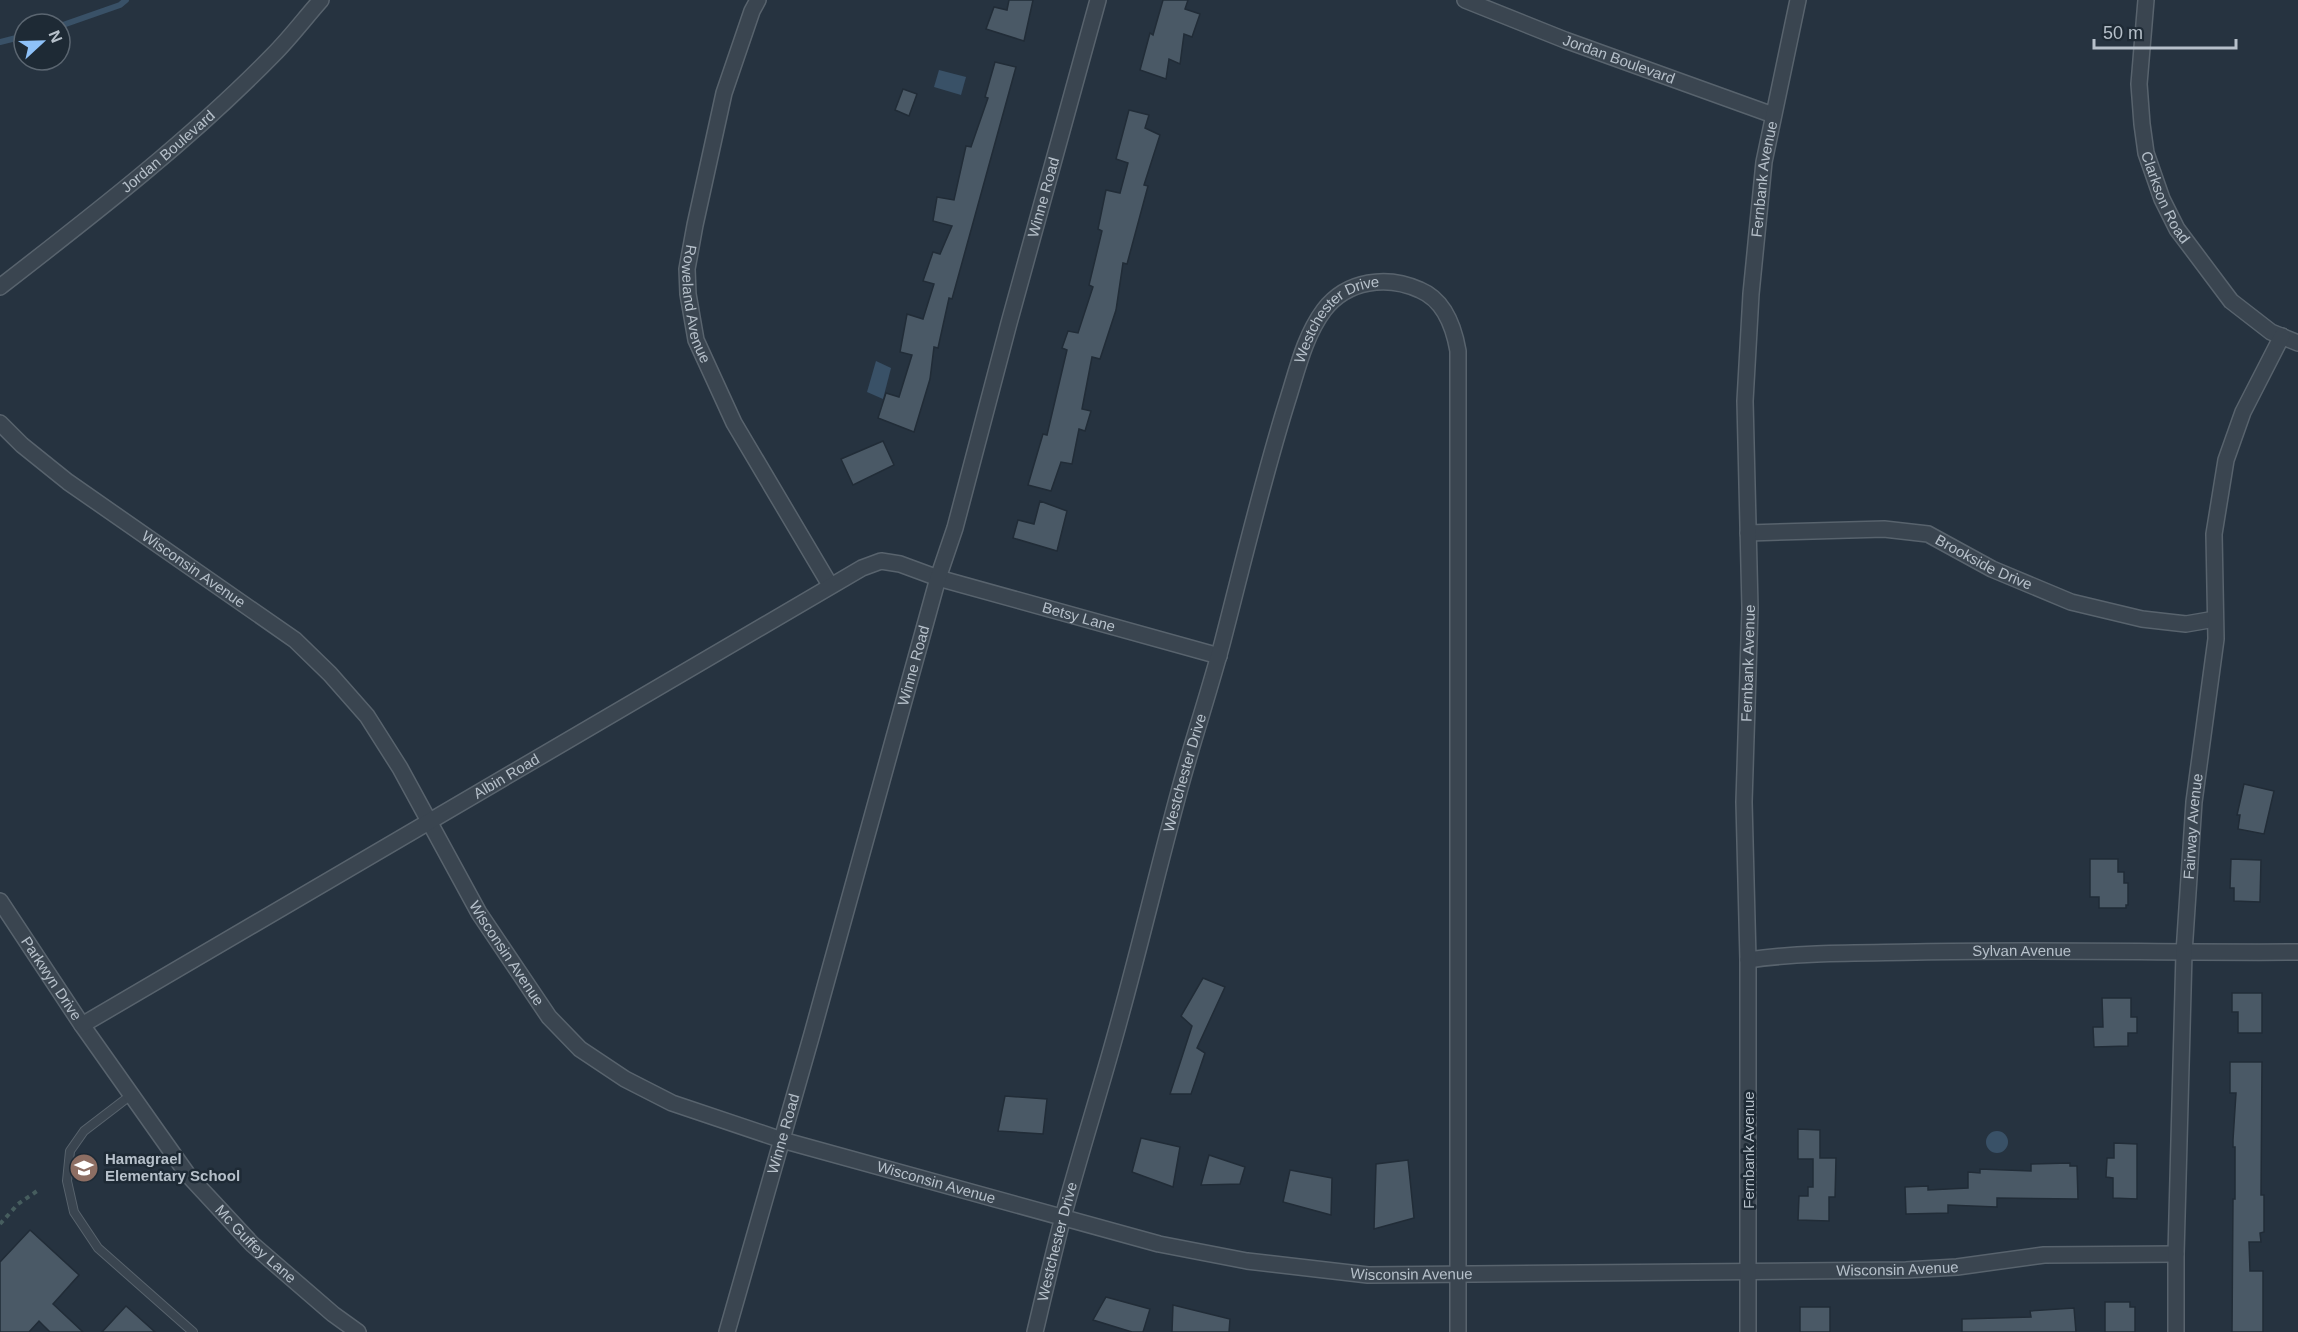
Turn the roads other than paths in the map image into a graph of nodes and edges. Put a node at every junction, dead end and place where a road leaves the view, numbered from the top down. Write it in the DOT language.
graph roads {
  1 [pos="321,0"];
  2 [pos="758,0"];
  3 [pos="1098,0"];
  4 [pos="1465,0"];
  5 [pos="1798,0"];
  6 [pos="2146,0"];
  7 [pos="1773,115"];
  8 [pos="0,287"];
  9 [pos="2282,336"];
  10 [pos="2298,343"];
  11 [pos="0,423"];
  12 [pos="1748,533"];
  13 [pos="938,578"];
  14 [pos="830,585"];
  15 [pos="2216,619"];
  16 [pos="1219,656"];
  17 [pos="431,822"];
  18 [pos="0,901"];
  19 [pos="2298,952"];
  20 [pos="2184,953"];
  21 [pos="1748,960"];
  22 [pos="82,1025"];
  23 [pos="131,1095"];
  24 [pos="782,1140"];
  25 [pos="1063,1218"];
  26 [pos="2175,1254"];
  27 [pos="1749,1271"];
  28 [pos="1458,1274"];
  29 [pos="193,1332"];
  30 [pos="358,1332"];
  31 [pos="726,1332"];
  32 [pos="1035,1332"];
  33 [pos="1458,1332"];
  34 [pos="1748,1332"];
  35 [pos="2176,1332"];
  1 -- 8 [label="street, Jordan Boulevard"];
  2 -- 14 [label="street, Roweland Avenue"];
  3 -- 13 [label="street, Winne Road"];
  4 -- 7 [label="street, Jordan Boulevard"];
  5 -- 7 [label="street, Fernbank Avenue"];
  6 -- 9 [label="street, Clarkson Road"];
  7 -- 12 [label="street, Fernbank Avenue"];
  9 -- 10 [label="street, Clarkson Road"];
  9 -- 15 [label="street, Fairway Avenue"];
  11 -- 17 [label="street, Wisconsin Avenue"];
  12 -- 15 [label="street, Brookside Drive"];
  12 -- 21 [label="street, Fernbank Avenue"];
  13 -- 14 [label="street, Albin Road"];
  13 -- 16 [label="street, Betsy Lane"];
  13 -- 24 [label="street, Winne Road"];
  14 -- 17 [label="street, Albin Road"];
  15 -- 20 [label="street, Fairway Avenue"];
  16 -- 25 [label="street, Westchester Drive"];
  16 -- 28 [label="street, Westchester Drive"];
  17 -- 22 [label="street, Albin Road"];
  17 -- 24 [label="street, Wisconsin Avenue"];
  18 -- 22 [label="street, Parkwyn Drive"];
  19 -- 20 [label="street, Sylvan Avenue"];
  20 -- 21 [label="street, Sylvan Avenue"];
  20 -- 26 [label="street, Fairway Avenue"];
  21 -- 27 [label="street, Fernbank Avenue"];
  22 -- 23 [label="street, Mc Guffey Lane"];
  23 -- 29 [label="lane"];
  23 -- 30 [label="street, Mc Guffey Lane"];
  24 -- 25 [label="street, Wisconsin Avenue"];
  24 -- 31 [label="street, Winne Road"];
  25 -- 28 [label="street, Wisconsin Avenue"];
  25 -- 32 [label="street, Westchester Drive"];
  26 -- 27 [label="street, Wisconsin Avenue"];
  26 -- 35 [label="street, Fairway Avenue"];
  27 -- 28 [label="street, Wisconsin Avenue"];
  27 -- 34 [label="street, Fernbank Avenue"];
  28 -- 33 [label="street"];
}
